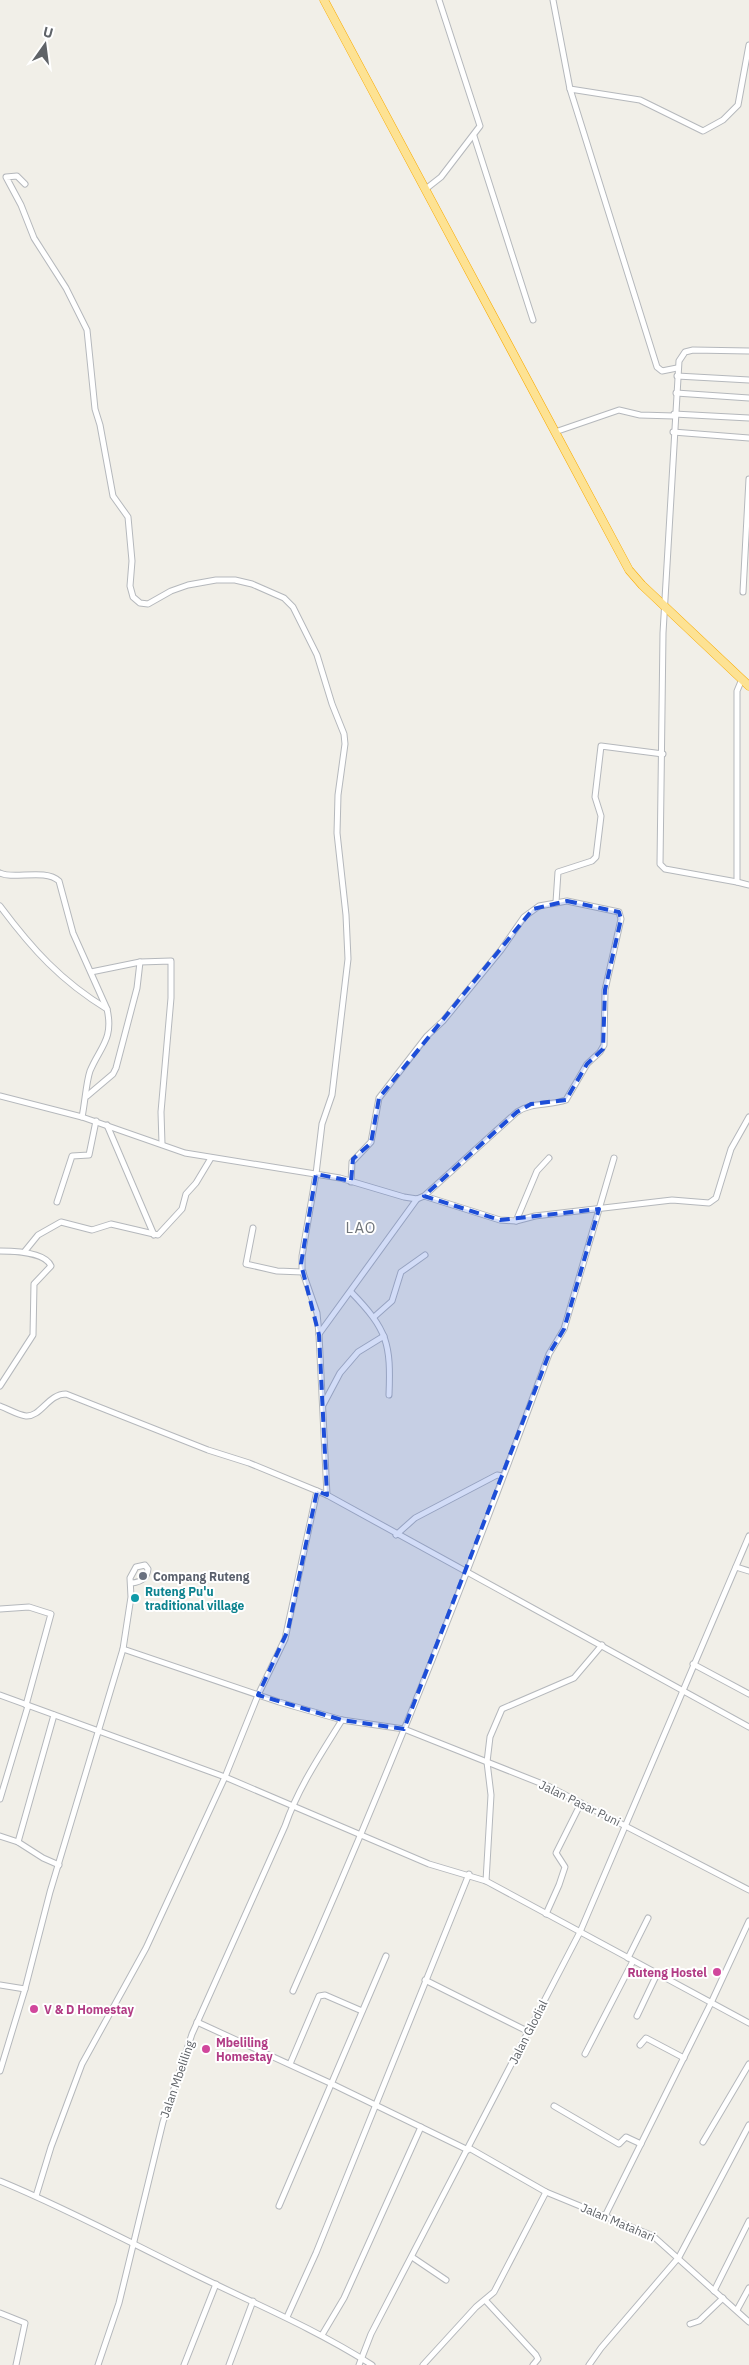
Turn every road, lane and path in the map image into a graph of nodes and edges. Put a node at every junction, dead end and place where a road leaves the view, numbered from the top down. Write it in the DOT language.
graph roads {
  1 [pos="324,0"];
  2 [pos="439,0"];
  3 [pos="553,0"];
  4 [pos="749,45"];
  5 [pos="570,89"];
  6 [pos="474,136"];
  7 [pos="25,184"];
  8 [pos="427,188"];
  9 [pos="533,320"];
  10 [pos="749,351"];
  11 [pos="677,368"];
  12 [pos="677,376"];
  13 [pos="749,380"];
  14 [pos="676,393"];
  15 [pos="749,398"];
  16 [pos="674,415"];
  17 [pos="749,418"];
  18 [pos="554,432"];
  19 [pos="673,432"];
  20 [pos="749,438"];
  21 [pos="749,479"];
  22 [pos="743,592"];
  23 [pos="665,606"];
  24 [pos="742,679"];
  25 [pos="749,686"];
  26 [pos="662,754"];
  27 [pos="0,873"];
  28 [pos="737,882"];
  29 [pos="749,885"];
  30 [pos="556,902"];
  31 [pos="0,906"];
  32 [pos="140,962"];
  33 [pos="91,972"];
  34 [pos="108,1009"];
  35 [pos="0,1096"];
  36 [pos="87,1096"];
  37 [pos="82,1117"];
  38 [pos="749,1117"];
  39 [pos="96,1121"];
  40 [pos="107,1125"];
  41 [pos="162,1144"];
  42 [pos="211,1158"];
  43 [pos="549,1158"];
  44 [pos="614,1158"];
  45 [pos="316,1174"];
  46 [pos="351,1182"];
  47 [pos="424,1196"];
  48 [pos="416,1199"];
  49 [pos="57,1202"];
  50 [pos="599,1209"];
  51 [pos="516,1221"];
  52 [pos="253,1228"];
  53 [pos="154,1235"];
  54 [pos="0,1251"];
  55 [pos="25,1251"];
  56 [pos="424,1255"];
  57 [pos="303,1272"];
  58 [pos="351,1292"];
  59 [pos="374,1317"];
  60 [pos="319,1335"];
  61 [pos="384,1336"];
  62 [pos="0,1386"];
  63 [pos="389,1396"];
  64 [pos="322,1405"];
  65 [pos="0,1406"];
  66 [pos="503,1476"];
  67 [pos="317,1491"];
  68 [pos="327,1495"];
  69 [pos="396,1534"];
  70 [pos="749,1536"];
  71 [pos="736,1567"];
  72 [pos="749,1571"];
  73 [pos="466,1573"];
  74 [pos="132,1583"];
  75 [pos="0,1609"];
  76 [pos="602,1645"];
  77 [pos="123,1649"];
  78 [pos="693,1664"];
  79 [pos="683,1692"];
  80 [pos="749,1694"];
  81 [pos="0,1695"];
  82 [pos="258,1695"];
  83 [pos="27,1705"];
  84 [pos="54,1715"];
  85 [pos="342,1720"];
  86 [pos="749,1727"];
  87 [pos="404,1729"];
  88 [pos="100,1730"];
  89 [pos="487,1762"];
  90 [pos="225,1777"];
  91 [pos="0,1799"];
  92 [pos="581,1803"];
  93 [pos="292,1805"];
  94 [pos="626,1825"];
  95 [pos="0,1836"];
  96 [pos="362,1836"];
  97 [pos="18,1842"];
  98 [pos="59,1865"];
  99 [pos="469,1874"];
  100 [pos="486,1881"];
  101 [pos="749,1890"];
  102 [pos="546,1914"];
  103 [pos="648,1918"];
  104 [pos="749,1921"];
  105 [pos="580,1932"];
  106 [pos="386,1956"];
  107 [pos="630,1959"];
  108 [pos="657,1974"];
  109 [pos="425,1980"];
  110 [pos="0,1985"];
  111 [pos="25,1989"];
  112 [pos="293,1991"];
  113 [pos="711,2003"];
  114 [pos="362,2011"];
  115 [pos="637,2016"];
  116 [pos="197,2022"];
  117 [pos="749,2024"];
  118 [pos="529,2032"];
  119 [pos="640,2045"];
  120 [pos="585,2054"];
  121 [pos="684,2058"];
  122 [pos="290,2064"];
  123 [pos="749,2064"];
  124 [pos="0,2071"];
  125 [pos="330,2083"];
  126 [pos="375,2105"];
  127 [pos="554,2106"];
  128 [pos="749,2125"];
  129 [pos="421,2127"];
  130 [pos="703,2142"];
  131 [pos="641,2144"];
  132 [pos="468,2149"];
  133 [pos="0,2182"];
  134 [pos="546,2192"];
  135 [pos="36,2196"];
  136 [pos="279,2206"];
  137 [pos="605,2216"];
  138 [pos="749,2221"];
  139 [pos="133,2243"];
  140 [pos="412,2257"];
  141 [pos="679,2257"];
  142 [pos="446,2280"];
  143 [pos="216,2284"];
  144 [pos="749,2288"];
  145 [pos="714,2291"];
  146 [pos="723,2298"];
  147 [pos="253,2301"];
  148 [pos="486,2301"];
  149 [pos="736,2310"];
  150 [pos="0,2313"];
  151 [pos="287,2317"];
  152 [pos="749,2322"];
  153 [pos="690,2324"];
  154 [pos="322,2335"];
  155 [pos="363,2359"];
  156 [pos="16,2365"];
  157 [pos="98,2365"];
  158 [pos="184,2365"];
  159 [pos="229,2365"];
  160 [pos="359,2365"];
  161 [pos="372,2365"];
  162 [pos="423,2365"];
  163 [pos="533,2365"];
  164 [pos="590,2365"];
  1 -- 8 [label="highway"];
  2 -- 6 [label="street"];
  3 -- 5 [label="street"];
  4 -- 5 [label="street"];
  5 -- 11 [label="street"];
  6 -- 8 [label="street"];
  6 -- 9 [label="street"];
  7 -- 45 [label="street"];
  8 -- 18 [label="highway"];
  10 -- 11 [label="street"];
  11 -- 12 [label="street"];
  12 -- 13 [label="street"];
  12 -- 14 [label="street"];
  14 -- 15 [label="street"];
  14 -- 16 [label="street"];
  16 -- 17 [label="street"];
  16 -- 18 [label="street"];
  16 -- 19 [label="street"];
  18 -- 23 [label="highway"];
  19 -- 20 [label="street"];
  19 -- 23 [label="street"];
  21 -- 22 [label="street"];
  23 -- 24 [label="highway"];
  23 -- 26 [label="street"];
  24 -- 25 [label="highway"];
  24 -- 28 [label="street"];
  26 -- 28 [label="street"];
  26 -- 30 [label="street"];
  27 -- 33 [label="street"];
  28 -- 29 [label="street"];
  30 -- 46 [label="street"];
  30 -- 47 [label="street"];
  31 -- 34 [label="street"];
  32 -- 33 [label="street"];
  32 -- 36 [label="street"];
  32 -- 41 [label="street"];
  33 -- 34 [label="street"];
  34 -- 36 [label="street"];
  35 -- 37 [label="street"];
  36 -- 37 [label="street"];
  37 -- 39 [label="street"];
  38 -- 50 [label="street"];
  39 -- 40 [label="street"];
  39 -- 49 [label="street"];
  40 -- 41 [label="street"];
  40 -- 53 [label="street"];
  41 -- 42 [label="street"];
  42 -- 45 [label="street"];
  42 -- 53 [label="street"];
  43 -- 51 [label="street"];
  44 -- 50 [label="street"];
  45 -- 46 [label="street"];
  45 -- 57 [label="street"];
  46 -- 48 [label="street"];
  47 -- 48 [label="street"];
  47 -- 51 [label="street"];
  48 -- 58 [label="street"];
  50 -- 51 [label="street"];
  50 -- 66 [label="street"];
  52 -- 57 [label="street"];
  53 -- 55 [label="street"];
  54 -- 55 [label="street"];
  55 -- 62 [label="street"];
  56 -- 59 [label="street"];
  57 -- 60 [label="street"];
  58 -- 59 [label="street"];
  58 -- 60 [label="street"];
  59 -- 61 [label="street"];
  60 -- 64 [label="street"];
  61 -- 63 [label="street"];
  61 -- 64 [label="street"];
  64 -- 68 [label="street"];
  65 -- 67 [label="street"];
  66 -- 69 [label="street"];
  66 -- 73 [label="street"];
  67 -- 68 [label="street"];
  67 -- 82 [label="street"];
  68 -- 69 [label="street"];
  69 -- 73 [label="street"];
  70 -- 71 [label="street, Jalan Glodial"];
  71 -- 72 [label="street"];
  71 -- 78 [label="street, Jalan Glodial"];
  73 -- 76 [label="street"];
  73 -- 87 [label="street"];
  74 -- 77 [label="street"];
  75 -- 83 [label="street"];
  76 -- 79 [label="street"];
  76 -- 89 [label="street"];
  77 -- 82 [label="street, Jalan Pasar Puni"];
  77 -- 88 [label="street"];
  78 -- 79 [label="street, Jalan Glodial"];
  78 -- 80 [label="street"];
  79 -- 86 [label="street"];
  79 -- 94 [label="street, Jalan Glodial"];
  81 -- 83 [label="street"];
  82 -- 85 [label="street, Jalan Pasar Puni"];
  82 -- 90 [label="street"];
  83 -- 84 [label="street"];
  83 -- 91 [label="street"];
  84 -- 88 [label="street"];
  84 -- 97 [label="street"];
  85 -- 87 [label="street, Jalan Pasar Puni"];
  85 -- 93 [label="street, Jalan Mbeliling"];
  87 -- 89 [label="street, Jalan Pasar Puni"];
  87 -- 96 [label="street"];
  88 -- 90 [label="street"];
  88 -- 98 [label="street"];
  89 -- 92 [label="street, Jalan Pasar Puni"];
  89 -- 100 [label="street"];
  90 -- 93 [label="street"];
  90 -- 135 [label="street"];
  92 -- 94 [label="street, Jalan Pasar Puni"];
  92 -- 102 [label="street"];
  93 -- 96 [label="street"];
  93 -- 116 [label="street, Jalan Mbeliling"];
  94 -- 101 [label="street, Jalan Pasar Puni"];
  94 -- 105 [label="street, Jalan Glodial"];
  95 -- 97 [label="street"];
  96 -- 99 [label="street"];
  96 -- 112 [label="street"];
  97 -- 98 [label="street"];
  98 -- 111 [label="street"];
  99 -- 100 [label="street"];
  99 -- 109 [label="street"];
  100 -- 102 [label="street"];
  102 -- 105 [label="street"];
  103 -- 107 [label="street"];
  104 -- 113 [label="street"];
  105 -- 107 [label="street"];
  105 -- 118 [label="street, Jalan Glodial"];
  106 -- 114 [label="street"];
  107 -- 108 [label="street"];
  107 -- 120 [label="street"];
  108 -- 113 [label="street"];
  108 -- 115 [label="street"];
  109 -- 118 [label="street"];
  109 -- 126 [label="street"];
  110 -- 111 [label="street"];
  111 -- 124 [label="street"];
  113 -- 117 [label="street"];
  113 -- 121 [label="street"];
  114 -- 122 [label="street"];
  114 -- 125 [label="street"];
  116 -- 122 [label="street, Jalan Matahari"];
  116 -- 139 [label="street, Jalan Mbeliling"];
  118 -- 132 [label="street, Jalan Glodial"];
  119 -- 121 [label="street"];
  121 -- 131 [label="street"];
  122 -- 125 [label="street, Jalan Matahari"];
  123 -- 130 [label="street"];
  125 -- 126 [label="street, Jalan Matahari"];
  125 -- 136 [label="street"];
  126 -- 129 [label="street, Jalan Matahari"];
  126 -- 151 [label="street"];
  127 -- 131 [label="street"];
  128 -- 141 [label="street"];
  129 -- 132 [label="street, Jalan Matahari"];
  129 -- 154 [label="street"];
  131 -- 137 [label="street"];
  132 -- 134 [label="street, Jalan Matahari"];
  132 -- 140 [label="street, Jalan Glodial"];
  133 -- 135 [label="street"];
  134 -- 137 [label="street, Jalan Matahari"];
  134 -- 148 [label="street"];
  135 -- 139 [label="street"];
  137 -- 141 [label="street, Jalan Matahari"];
  138 -- 145 [label="street"];
  139 -- 143 [label="street"];
  139 -- 157 [label="street, Jalan Mbeliling"];
  140 -- 142 [label="street"];
  140 -- 155 [label="street, Jalan Glodial"];
  141 -- 145 [label="street, Jalan Matahari"];
  141 -- 164 [label="street"];
  143 -- 147 [label="street"];
  143 -- 158 [label="street"];
  144 -- 149 [label="street"];
  145 -- 146 [label="street, Jalan Matahari"];
  146 -- 149 [label="street, Jalan Matahari"];
  146 -- 153 [label="street"];
  147 -- 151 [label="street"];
  147 -- 159 [label="street"];
  148 -- 162 [label="street"];
  148 -- 163 [label="street"];
  149 -- 152 [label="street, Jalan Matahari"];
  150 -- 156 [label="street"];
  151 -- 154 [label="street"];
  154 -- 155 [label="street"];
  155 -- 160 [label="street, Jalan Glodial"];
  155 -- 161 [label="street"];
}
